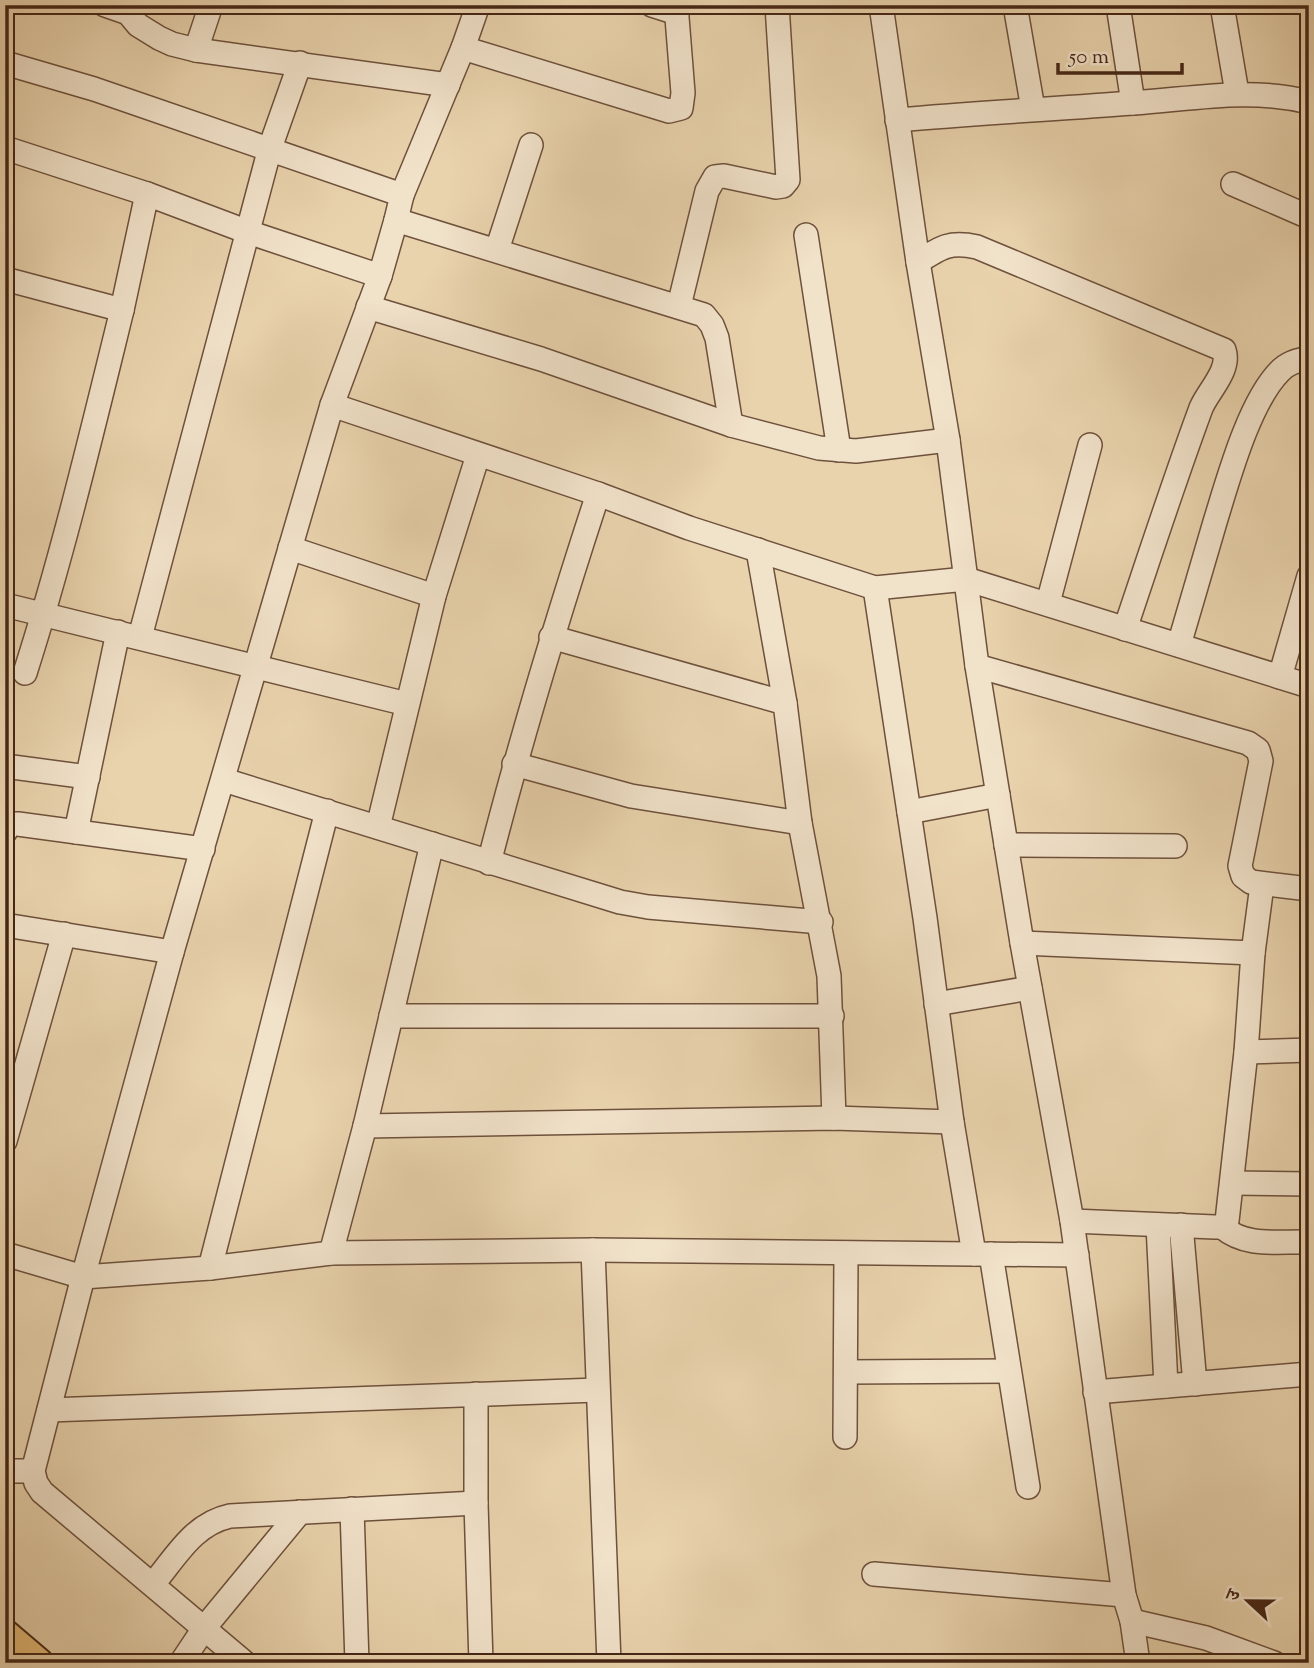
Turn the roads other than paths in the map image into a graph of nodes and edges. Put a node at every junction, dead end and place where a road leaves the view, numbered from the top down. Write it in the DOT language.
graph roads {
  1 [pos="105,5"];
  2 [pos="211,5"];
  3 [pos="477,5"];
  4 [pos="652,5"];
  5 [pos="778,5"];
  6 [pos="881,5"];
  7 [pos="1015,5"];
  8 [pos="1118,5"];
  9 [pos="1222,5"];
  10 [pos="126,9"];
  11 [pos="677,9"];
  12 [pos="463,48"];
  13 [pos="196,50"];
  14 [pos="5,63"];
  15 [pos="300,63"];
  16 [pos="448,85"];
  17 [pos="1237,93"];
  18 [pos="1309,102"];
  19 [pos="1133,103"];
  20 [pos="1033,109"];
  21 [pos="897,120"];
  22 [pos="531,145"];
  23 [pos="5,148"];
  24 [pos="270,148"];
  25 [pos="1233,184"];
  26 [pos="147,194"];
  27 [pos="402,195"];
  28 [pos="1309,217"];
  29 [pos="396,220"];
  30 [pos="248,232"];
  31 [pos="806,235"];
  32 [pos="497,250"];
  33 [pos="918,262"];
  34 [pos="380,276"];
  35 [pos="5,279"];
  36 [pos="679,306"];
  37 [pos="368,307"];
  38 [pos="122,310"];
  39 [pos="1309,358"];
  40 [pos="332,405"];
  41 [pos="731,425"];
  42 [pos="948,440"];
  43 [pos="1090,445"];
  44 [pos="839,450"];
  45 [pos="478,455"];
  46 [pos="598,494"];
  47 [pos="290,548"];
  48 [pos="758,550"];
  49 [pos="1309,576"];
  50 [pos="966,579"];
  51 [pos="875,588"];
  52 [pos="434,596"];
  53 [pos="1048,603"];
  54 [pos="5,605"];
  55 [pos="44,614"];
  56 [pos="1125,629"];
  57 [pos="129,634"];
  58 [pos="551,637"];
  59 [pos="1179,645"];
  60 [pos="256,666"];
  61 [pos="977,666"];
  62 [pos="24,673"];
  63 [pos="1280,677"];
  64 [pos="1309,686"];
  65 [pos="785,703"];
  66 [pos="407,704"];
  67 [pos="514,764"];
  68 [pos="5,766"];
  69 [pos="88,777"];
  70 [pos="224,780"];
  71 [pos="998,795"];
  72 [pos="327,811"];
  73 [pos="909,812"];
  74 [pos="800,823"];
  75 [pos="378,828"];
  76 [pos="5,832"];
  77 [pos="76,832"];
  78 [pos="432,844"];
  79 [pos="1006,845"];
  80 [pos="1175,846"];
  81 [pos="203,849"];
  82 [pos="489,863"];
  83 [pos="1262,884"];
  84 [pos="1309,889"];
  85 [pos="821,922"];
  86 [pos="5,925"];
  87 [pos="64,934"];
  88 [pos="1022,943"];
  89 [pos="172,952"];
  90 [pos="1253,953"];
  91 [pos="1030,988"];
  92 [pos="936,1004"];
  93 [pos="391,1016"];
  94 [pos="832,1016"];
  95 [pos="1309,1050"];
  96 [pos="1246,1052"];
  97 [pos="834,1118"];
  98 [pos="952,1122"];
  99 [pos="365,1126"];
  100 [pos="5,1141"];
  101 [pos="1233,1183"];
  102 [pos="1309,1184"];
  103 [pos="1072,1221"];
  104 [pos="1170,1225"];
  105 [pos="1222,1227"];
  106 [pos="1309,1242"];
  107 [pos="593,1250"];
  108 [pos="846,1252"];
  109 [pos="331,1253"];
  110 [pos="5,1254"];
  111 [pos="982,1254"];
  112 [pos="1077,1255"];
  113 [pos="210,1268"];
  114 [pos="83,1277"];
  115 [pos="1009,1371"];
  116 [pos="846,1372"];
  117 [pos="1309,1374"];
  118 [pos="1195,1384"];
  119 [pos="1166,1386"];
  120 [pos="597,1390"];
  121 [pos="1096,1392"];
  122 [pos="476,1394"];
  123 [pos="49,1410"];
  124 [pos="845,1437"];
  125 [pos="5,1471"];
  126 [pos="33,1471"];
  127 [pos="1028,1487"];
  128 [pos="476,1503"];
  129 [pos="352,1510"];
  130 [pos="300,1512"];
  131 [pos="874,1574"];
  132 [pos="153,1584"];
  133 [pos="1125,1595"];
  134 [pos="1132,1621"];
  135 [pos="205,1627"];
  136 [pos="5,1634"];
  137 [pos="38,1663"];
  138 [pos="181,1663"];
  139 [pos="245,1663"];
  140 [pos="357,1663"];
  141 [pos="481,1663"];
  142 [pos="609,1663"];
  143 [pos="1138,1663"];
  144 [pos="1274,1663"];
  1 -- 10 [label="street"];
  2 -- 13 [label="street"];
  3 -- 12 [label="street"];
  4 -- 11 [label="street"];
  5 -- 36 [label="street"];
  6 -- 21 [label="street"];
  7 -- 20 [label="street"];
  8 -- 19 [label="street"];
  9 -- 17 [label="street"];
  10 -- 13 [label="street"];
  11 -- 12 [label="street"];
  12 -- 16 [label="street"];
  13 -- 15 [label="street"];
  14 -- 24 [label="street"];
  15 -- 16 [label="street"];
  15 -- 24 [label="street"];
  16 -- 27 [label="street"];
  17 -- 18 [label="street"];
  17 -- 19 [label="street"];
  19 -- 20 [label="street"];
  20 -- 21 [label="street"];
  21 -- 33 [label="street"];
  22 -- 32 [label="street"];
  23 -- 26 [label="street"];
  24 -- 27 [label="street"];
  24 -- 30 [label="street"];
  25 -- 28 [label="street"];
  26 -- 30 [label="street"];
  26 -- 38 [label="street"];
  27 -- 29 [label="street"];
  29 -- 32 [label="street"];
  29 -- 34 [label="street"];
  30 -- 34 [label="street"];
  30 -- 57 [label="street"];
  31 -- 44 [label="street"];
  32 -- 36 [label="street"];
  33 -- 42 [label="street"];
  33 -- 56 [label="street"];
  34 -- 37 [label="street"];
  35 -- 38 [label="street"];
  36 -- 41 [label="street"];
  37 -- 40 [label="street"];
  37 -- 41 [label="street"];
  38 -- 55 [label="street"];
  39 -- 59 [label="street"];
  40 -- 45 [label="street"];
  40 -- 47 [label="street"];
  41 -- 44 [label="street"];
  42 -- 44 [label="street"];
  42 -- 50 [label="street"];
  43 -- 53 [label="street"];
  45 -- 46 [label="street"];
  45 -- 52 [label="street"];
  46 -- 48 [label="street"];
  46 -- 58 [label="street"];
  47 -- 52 [label="street"];
  47 -- 60 [label="street"];
  48 -- 51 [label="street"];
  48 -- 65 [label="street"];
  49 -- 63 [label="street"];
  50 -- 51 [label="street"];
  50 -- 53 [label="street"];
  50 -- 61 [label="street"];
  51 -- 73 [label="street"];
  52 -- 66 [label="street"];
  53 -- 56 [label="street"];
  54 -- 55 [label="street"];
  55 -- 57 [label="street"];
  55 -- 62 [label="street"];
  56 -- 59 [label="street"];
  57 -- 60 [label="street"];
  57 -- 69 [label="street"];
  58 -- 65 [label="street"];
  58 -- 67 [label="street"];
  59 -- 63 [label="street"];
  60 -- 66 [label="street"];
  60 -- 70 [label="street"];
  61 -- 71 [label="street"];
  61 -- 83 [label="street"];
  63 -- 64 [label="street"];
  65 -- 74 [label="street"];
  66 -- 75 [label="street"];
  67 -- 74 [label="street"];
  67 -- 82 [label="street"];
  68 -- 69 [label="street"];
  69 -- 77 [label="street"];
  70 -- 72 [label="street"];
  70 -- 81 [label="street"];
  71 -- 73 [label="street"];
  71 -- 79 [label="street"];
  72 -- 75 [label="street"];
  72 -- 113 [label="street"];
  73 -- 92 [label="street"];
  74 -- 85 [label="street"];
  75 -- 78 [label="street"];
  76 -- 77 [label="street"];
  77 -- 81 [label="street"];
  78 -- 82 [label="street"];
  78 -- 93 [label="street"];
  79 -- 80 [label="street"];
  79 -- 88 [label="street"];
  81 -- 89 [label="street"];
  82 -- 85 [label="street"];
  83 -- 84 [label="street"];
  83 -- 90 [label="street"];
  85 -- 94 [label="street"];
  86 -- 87 [label="street"];
  87 -- 89 [label="street"];
  87 -- 100 [label="street"];
  88 -- 90 [label="street"];
  88 -- 91 [label="street"];
  89 -- 114 [label="street"];
  90 -- 96 [label="street"];
  91 -- 92 [label="street"];
  91 -- 103 [label="street"];
  92 -- 98 [label="street"];
  93 -- 94 [label="street"];
  93 -- 99 [label="street"];
  94 -- 97 [label="street"];
  95 -- 96 [label="street"];
  96 -- 101 [label="street"];
  97 -- 98 [label="street"];
  97 -- 99 [label="street"];
  98 -- 111 [label="street"];
  99 -- 109 [label="street"];
  101 -- 102 [label="street"];
  101 -- 105 [label="street"];
  103 -- 104 [label="street"];
  103 -- 112 [label="street"];
  104 -- 105 [label="street"];
  104 -- 118 [label="street"];
  104 -- 119 [label="street"];
  105 -- 106 [label="street"];
  107 -- 108 [label="street"];
  107 -- 109 [label="street"];
  107 -- 120 [label="street"];
  108 -- 111 [label="street"];
  108 -- 116 [label="street"];
  109 -- 113 [label="street"];
  110 -- 114 [label="street"];
  111 -- 112 [label="street"];
  111 -- 115 [label="street"];
  112 -- 121 [label="street"];
  113 -- 114 [label="street"];
  114 -- 123 [label="street"];
  115 -- 116 [label="street"];
  115 -- 127 [label="street"];
  116 -- 124 [label="street"];
  117 -- 118 [label="street"];
  118 -- 119 [label="street"];
  119 -- 121 [label="street"];
  120 -- 122 [label="street"];
  120 -- 142 [label="street"];
  121 -- 133 [label="street"];
  122 -- 123 [label="street"];
  122 -- 128 [label="street"];
  123 -- 126 [label="street"];
  125 -- 126 [label="street"];
  126 -- 132 [label="street"];
  128 -- 129 [label="street"];
  128 -- 141 [label="street"];
  129 -- 130 [label="street"];
  129 -- 140 [label="street"];
  130 -- 132 [label="street"];
  130 -- 135 [label="street"];
  131 -- 133 [label="street"];
  132 -- 135 [label="street"];
  133 -- 134 [label="street"];
  134 -- 143 [label="street"];
  134 -- 144 [label="street"];
  135 -- 138 [label="street"];
  135 -- 139 [label="street"];
  136 -- 137 [label="main road"];
}
